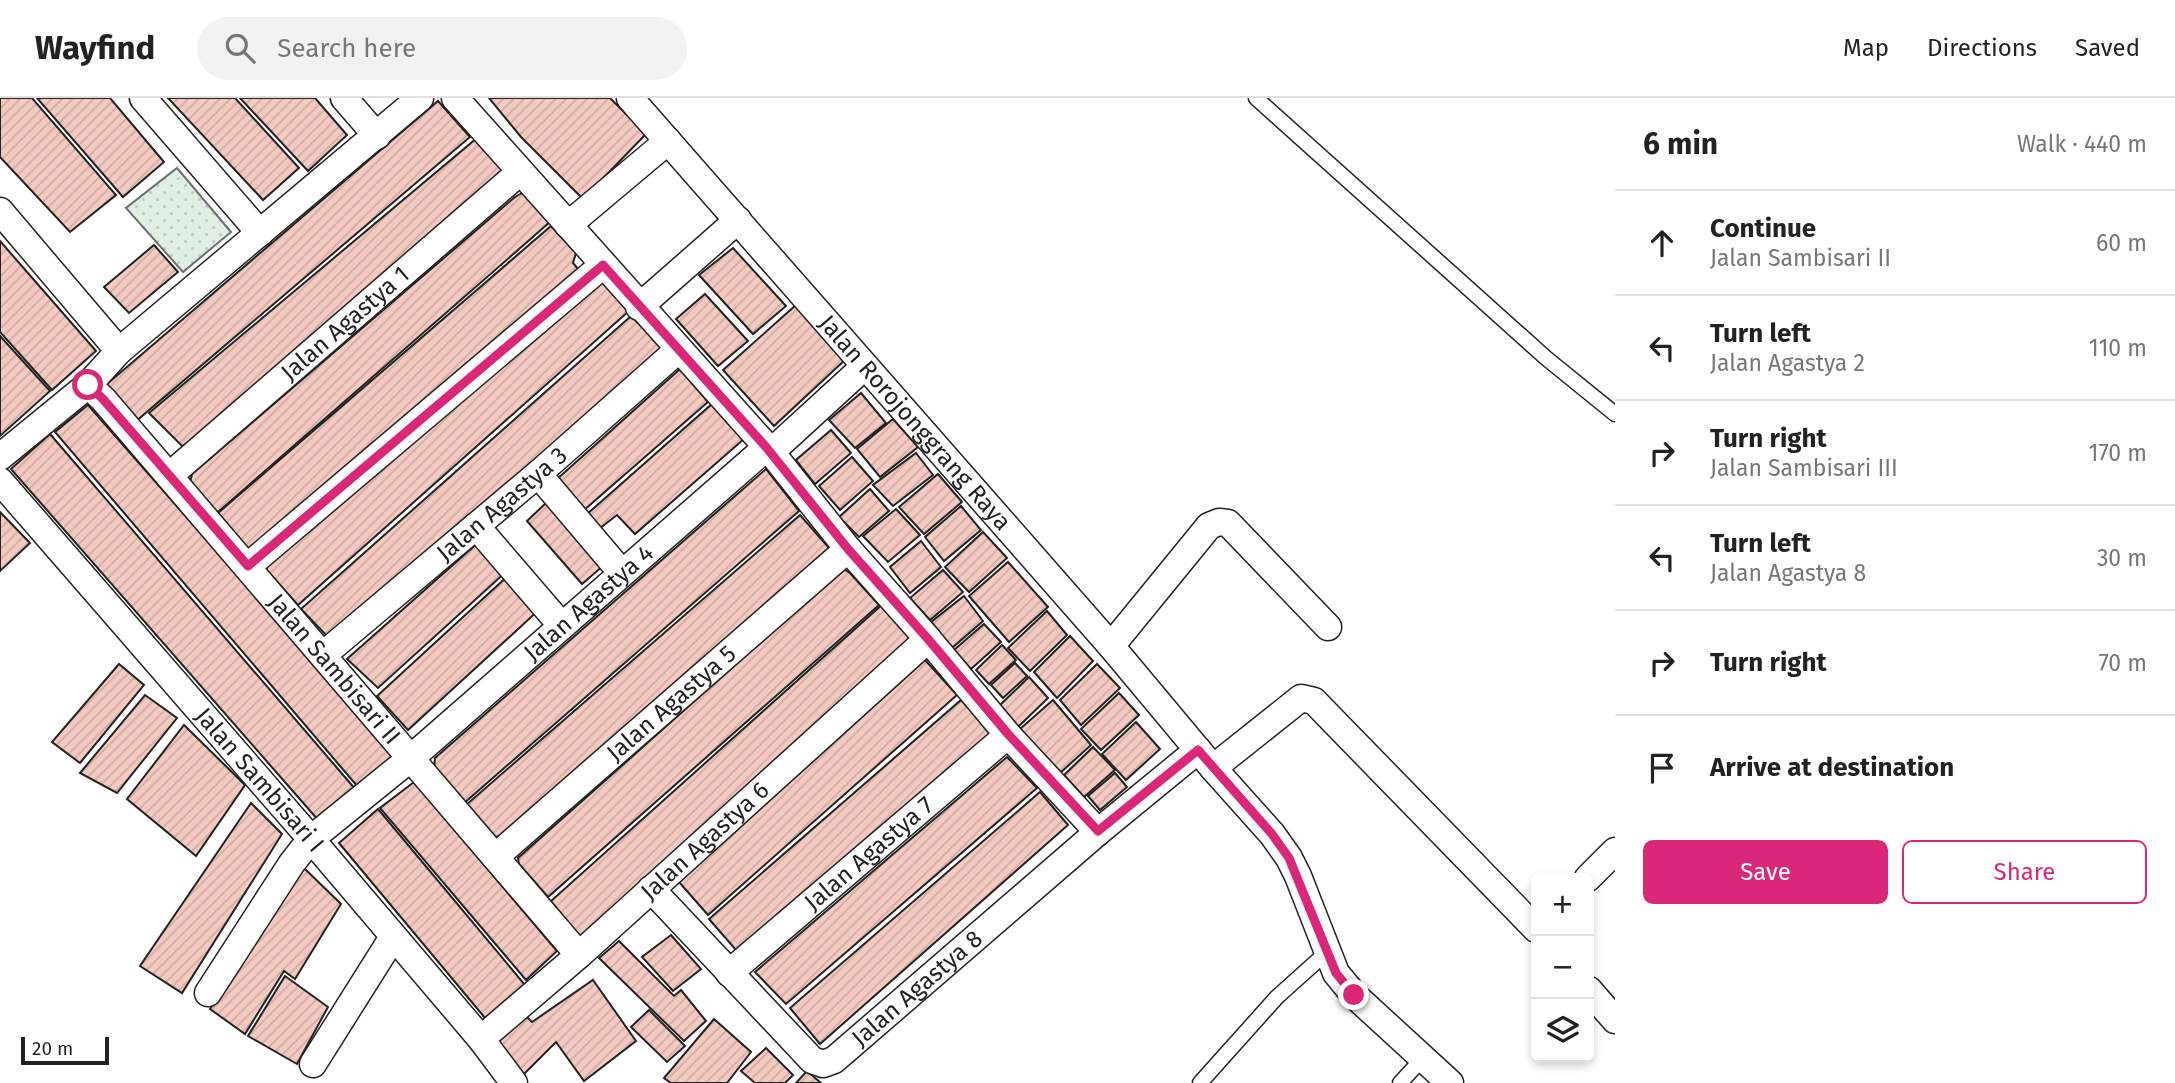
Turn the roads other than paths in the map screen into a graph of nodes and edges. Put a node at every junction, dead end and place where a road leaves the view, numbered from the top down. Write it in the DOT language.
graph roads {
  1 [pos="143,98"];
  2 [pos="344,98"];
  3 [pos="420,98"];
  4 [pos="456,98"];
  5 [pos="630,98"];
  6 [pos="1256,98"];
  7 [pos="377,136"];
  8 [pos="668,141"];
  9 [pos="520,172"];
  10 [pos="0,211"];
  11 [pos="738,220"];
  12 [pos="568,225"];
  13 [pos="260,233"];
  14 [pos="603,265"];
  15 [pos="639,307"];
  16 [pos="678,350"];
  17 [pos="119,351"];
  18 [pos="865,366"];
  19 [pos="88,385"];
  20 [pos="1615,414"];
  21 [pos="769,450"];
  22 [pos="0,457"];
  23 [pos="538,474"];
  24 [pos="169,476"];
  25 [pos="0,481"];
  26 [pos="476,526"];
  27 [pos="848,549"];
  28 [pos="248,566"];
  29 [pos="622,573"];
  30 [pos="562,626"];
  31 [pos="1328,627"];
  32 [pos="928,639"];
  33 [pos="1111,646"];
  34 [pos="323,655"];
  35 [pos="1008,734"];
  36 [pos="411,758"];
  37 [pos="1205,759"];
  38 [pos="1098,831"];
  39 [pos="311,839"];
  40 [pos="1615,851"];
  41 [pos="495,857"];
  42 [pos="1593,873"];
  43 [pos="651,889"];
  44 [pos="1531,923"];
  45 [pos="393,937"];
  46 [pos="1326,953"];
  47 [pos="579,955"];
  48 [pos="729,973"];
  49 [pos="208,993"];
  50 [pos="1594,996"];
  51 [pos="1615,1020"];
  52 [pos="481,1039"];
  53 [pos="1424,1057"];
  54 [pos="313,1064"];
  55 [pos="514,1083"];
  56 [pos="1200,1083"];
  57 [pos="1401,1083"];
  58 [pos="1450,1083"];
  1 -- 13 [label="street"];
  2 -- 7 [label="street"];
  3 -- 7 [label="street"];
  4 -- 9 [label="street"];
  5 -- 8 [label="street, Jalan Rorojonggrang Raya"];
  6 -- 20 [label="lane"];
  7 -- 13 [label="street"];
  8 -- 11 [label="street, Jalan Rorojonggrang Raya"];
  8 -- 12 [label="street"];
  9 -- 12 [label="street"];
  9 -- 24 [label="street, Jalan Agastya 1"];
  10 -- 17 [label="street"];
  11 -- 15 [label="street"];
  11 -- 18 [label="street, Jalan Rorojonggrang Raya"];
  12 -- 14 [label="street"];
  13 -- 17 [label="street"];
  14 -- 15 [label="street"];
  14 -- 28 [label="street"];
  15 -- 16 [label="street"];
  16 -- 21 [label="street"];
  16 -- 23 [label="street, Jalan Agastya 3"];
  17 -- 19 [label="street"];
  18 -- 21 [label="street, Jalan Agastya 4"];
  18 -- 33 [label="street, Jalan Rorojonggrang Raya"];
  19 -- 22 [label="street"];
  19 -- 24 [label="street, Jalan Sambisari II"];
  21 -- 27 [label="street"];
  21 -- 29 [label="street, Jalan Agastya 4"];
  23 -- 26 [label="street, Jalan Agastya 3"];
  23 -- 29 [label="street"];
  24 -- 28 [label="street, Jalan Sambisari II"];
  25 -- 39 [label="street, Jalan Sambisari I"];
  26 -- 30 [label="street"];
  26 -- 34 [label="street, Jalan Agastya 3"];
  27 -- 32 [label="street"];
  27 -- 41 [label="street, Jalan Agastya 5"];
  28 -- 34 [label="street, Jalan Sambisari II"];
  29 -- 30 [label="street, Jalan Agastya 4"];
  30 -- 36 [label="street, Jalan Agastya 4"];
  31 -- 33 [label="street"];
  32 -- 35 [label="street"];
  32 -- 43 [label="street, Jalan Agastya 6"];
  33 -- 37 [label="street, Jalan Rorojonggrang Raya"];
  34 -- 36 [label="street, Jalan Sambisari II"];
  35 -- 38 [label="street"];
  35 -- 48 [label="street, Jalan Agastya 7"];
  36 -- 39 [label="street, Jalan Agastya 4"];
  36 -- 41 [label="street, Jalan Sambisari II"];
  37 -- 38 [label="street, Jalan Agastya 8"];
  37 -- 44 [label="street, Jalan Agastya 8"];
  37 -- 46 [label="street, Jalan Rorojonggrang Raya"];
  38 -- 48 [label="street, Jalan Agastya 8"];
  39 -- 45 [label="street, Jalan Sambisari I"];
  39 -- 49 [label="street, Jalan Agastya 4"];
  40 -- 42 [label="street"];
  41 -- 47 [label="street, Jalan Sambisari II"];
  43 -- 47 [label="street, Jalan Agastya 6"];
  43 -- 48 [label="street, Jalan Agastya 8"];
  45 -- 52 [label="street, Jalan Sambisari I"];
  45 -- 54 [label="street"];
  46 -- 53 [label="street, Jalan Rorojonggrang Raya"];
  46 -- 56 [label="lane"];
  47 -- 52 [label="street, Jalan Agastya 6"];
  50 -- 51 [label="street"];
  52 -- 55 [label="street, Jalan Sambisari I"];
  53 -- 57 [label="lane"];
  53 -- 58 [label="street, Jalan Rorojonggrang Raya"];
}
